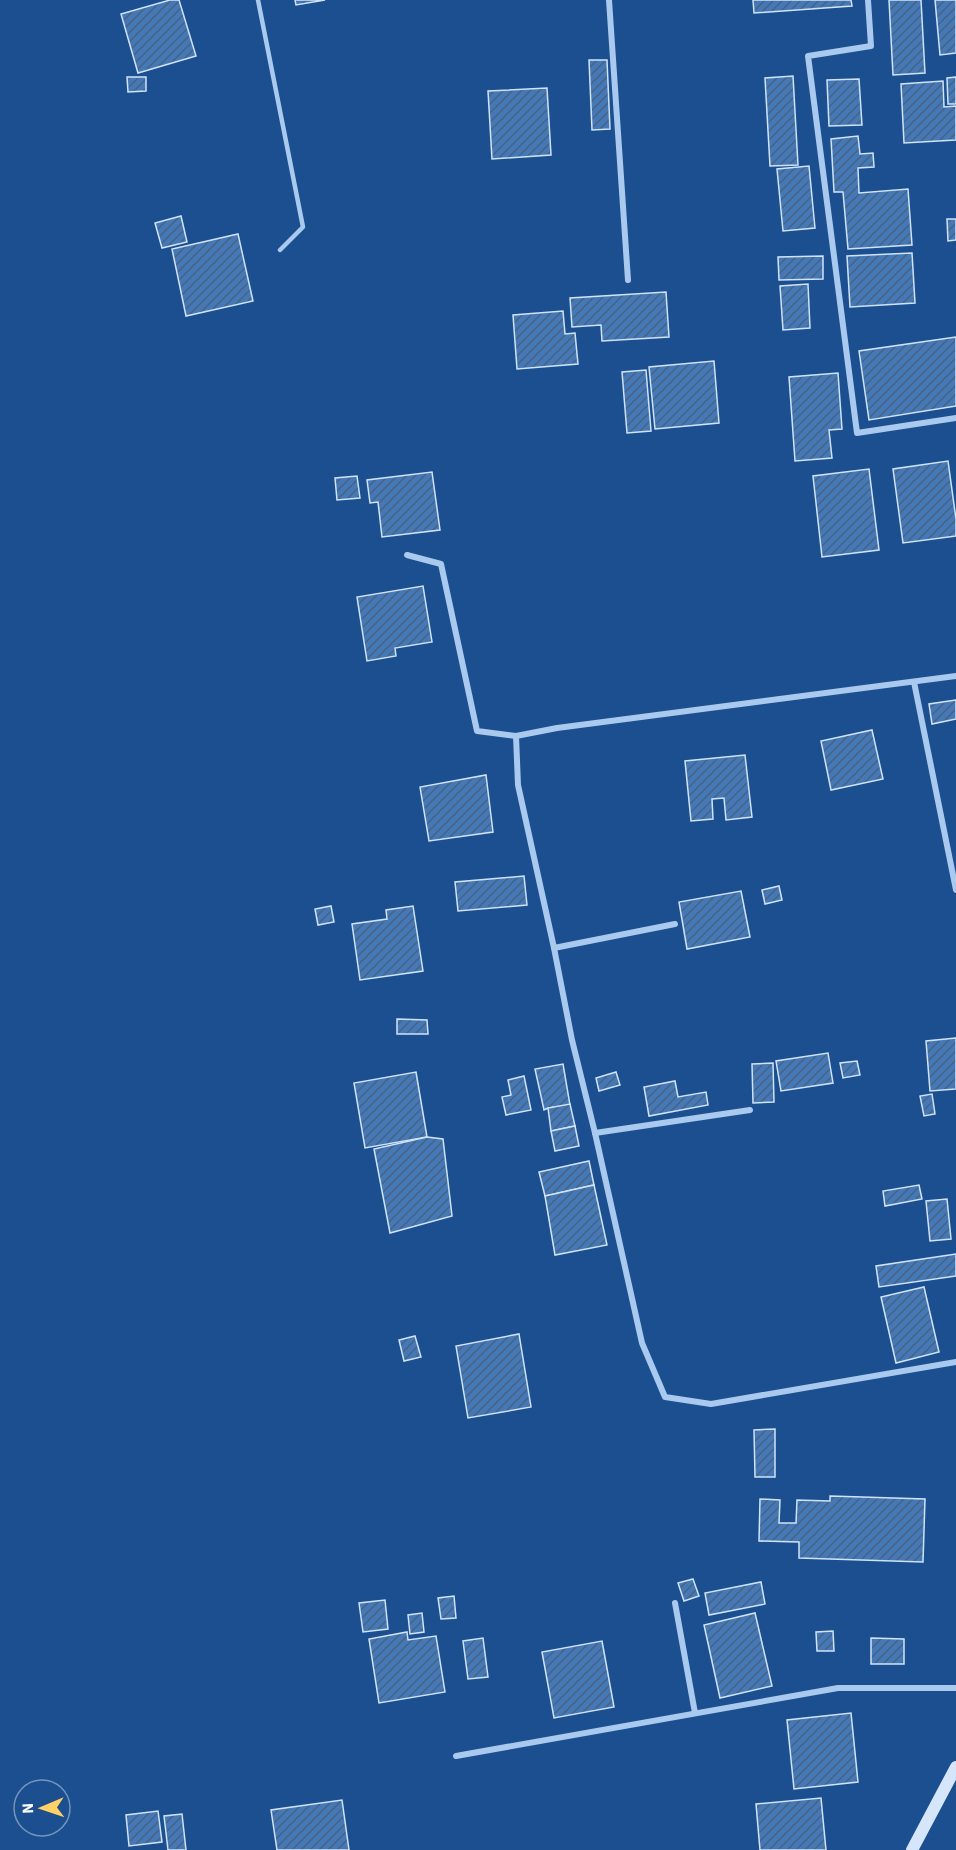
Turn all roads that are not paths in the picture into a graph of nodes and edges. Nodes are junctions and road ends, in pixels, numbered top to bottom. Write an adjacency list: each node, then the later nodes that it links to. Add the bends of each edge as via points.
1 (258, 0): 4 (lane, via 303,227)
2 (609, 0): 5 (street)
3 (868, 0): 6 (street, via 871,46 808,56 857,433)
4 (280, 250)
5 (628, 280)
6 (956, 418)
7 (407, 555): 10 (street, via 441,564 477,731)
8 (956, 676): 9 (street)
9 (914, 682): 10 (street); 11 (street)
10 (516, 736): 13 (street, via 518,785)
11 (956, 890)
12 (675, 924): 13 (street)
13 (554, 948): 15 (street)
14 (750, 1110): 15 (street)
15 (595, 1133): 16 (street, via 642,1343 664,1397 711,1404)
16 (956, 1362)
17 (675, 1603): 19 (street)
18 (956, 1688): 19 (street, via 838,1688)
19 (695, 1713): 20 (street)
20 (456, 1756)
21 (956, 1767): 22 (main road)
22 (912, 1850)

